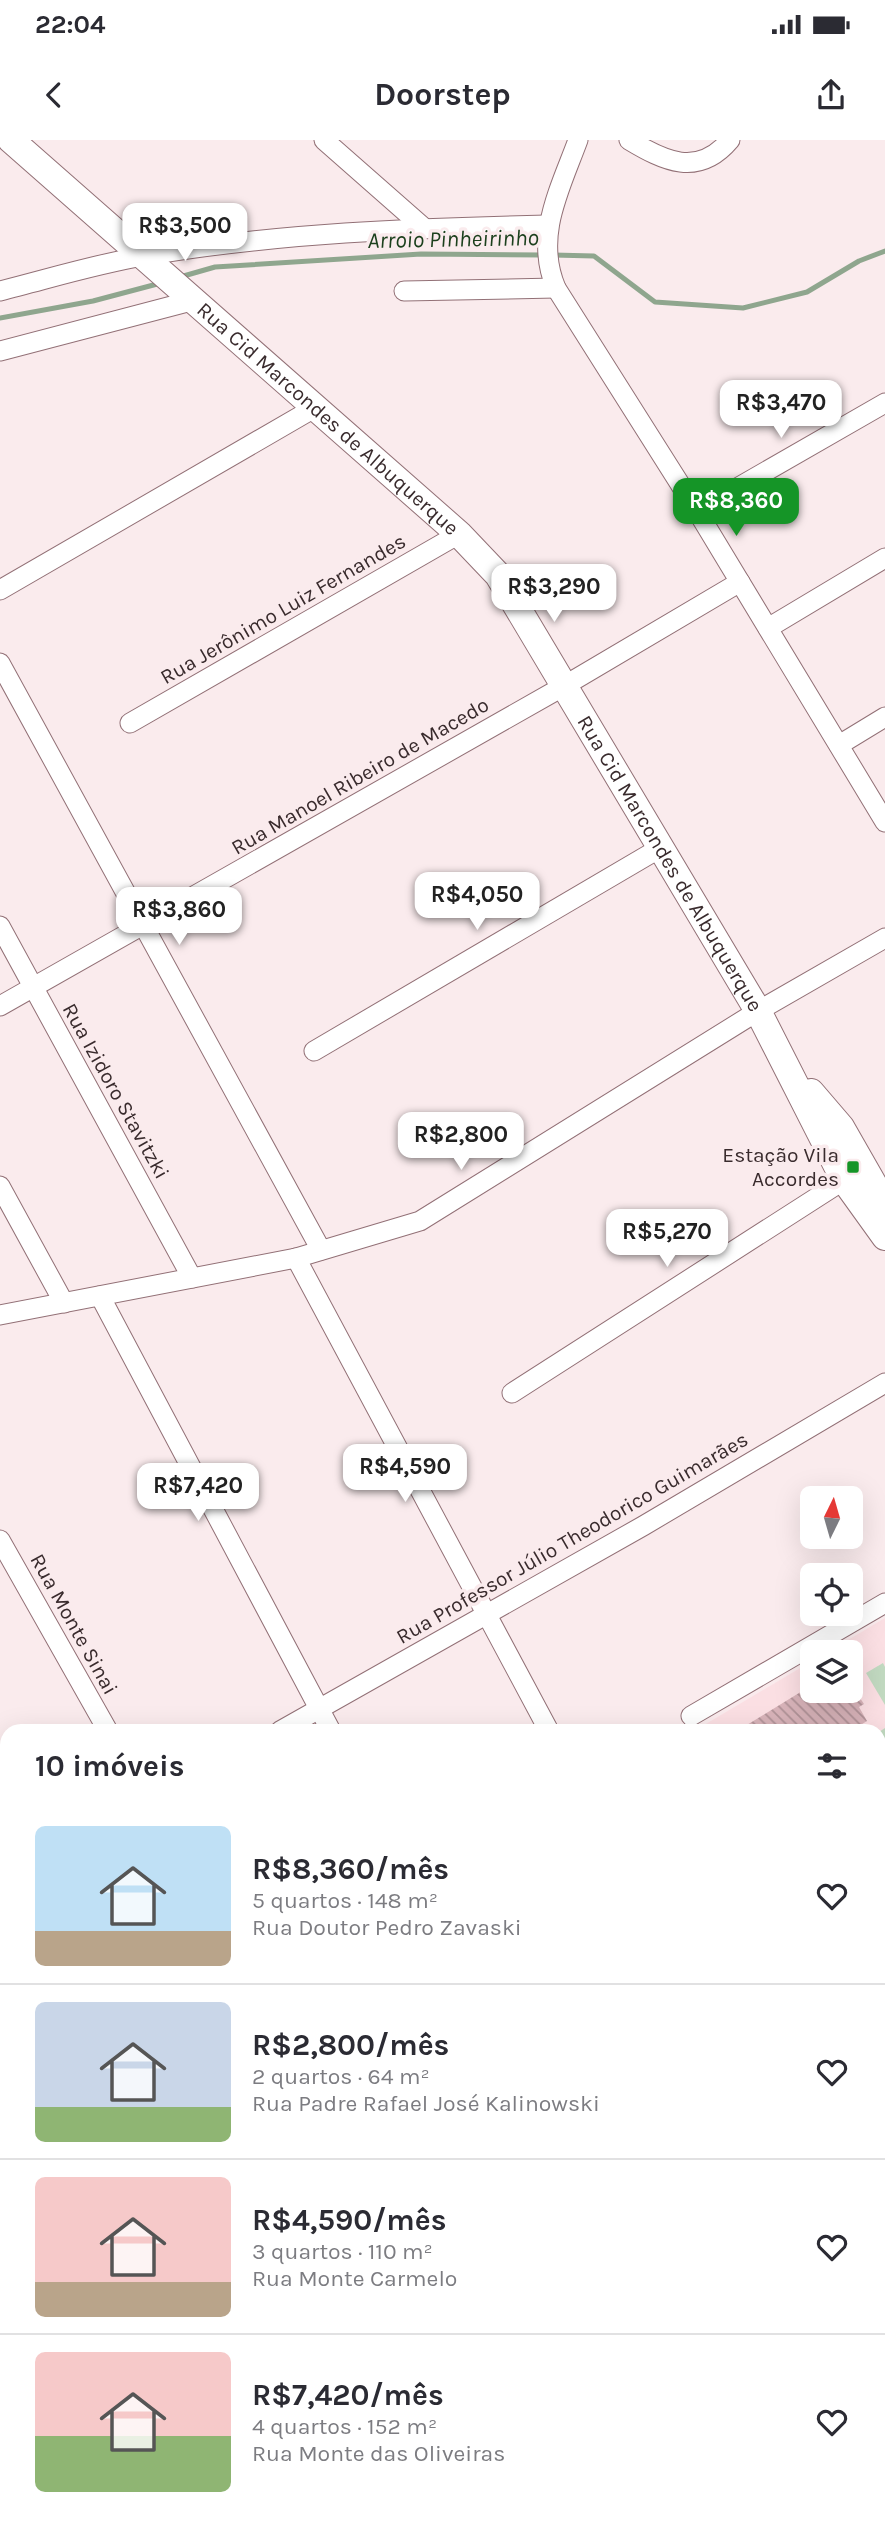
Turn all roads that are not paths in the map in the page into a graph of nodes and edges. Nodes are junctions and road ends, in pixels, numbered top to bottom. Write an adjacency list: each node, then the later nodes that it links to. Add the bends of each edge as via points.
1 (11, 140): 8 (street, Rua Cid Marcondes de Albuquerque)
2 (324, 140): 6 (street)
3 (578, 140): 7 (street)
4 (629, 140): 5 (street, via 667,161 682,163 712,157)
5 (730, 140)
6 (424, 228): 7 (street); 8 (street, via 283,239)
7 (547, 233): 9 (street)
8 (148, 260): 11 (street); 12 (street, Rua Cid Marcondes de Albuquerque)
9 (553, 281): 10 (street); 16 (street)
10 (404, 290)
11 (0, 291)
12 (188, 298): 13 (street); 15 (street, Rua Cid Marcondes de Albuquerque)
13 (0, 351)
14 (885, 402): 16 (street)
15 (316, 407): 17 (street, Rua Cid Marcondes de Albuquerque); 20 (street)
16 (697, 512): 19 (street)
17 (460, 534): 23 (street, Rua Cid Marcondes de Albuquerque, via 498,575); 25 (street, Rua Jerônimo Luiz Fernandes)
18 (885, 558): 21 (street)
19 (740, 582): 21 (street); 23 (street, Rua Manoel Ribeiro de Macedo)
20 (0, 590)
21 (768, 628): 26 (street)
22 (0, 663): 29 (street)
23 (564, 687): 28 (street, Rua Cid Marcondes de Albuquerque); 29 (street, Rua Manoel Ribeiro de Macedo)
24 (885, 717): 26 (street)
25 (130, 723)
26 (839, 745): 27 (street)
27 (885, 822)
28 (660, 848): 34 (street, Rua Cid Marcondes de Albuquerque); 35 (street)
29 (144, 925): 32 (street, Rua Manoel Ribeiro de Macedo); 41 (street)
30 (0, 926): 32 (street, Rua Izidoro Stavitzki)
31 (885, 938): 34 (street)
32 (33, 988): 33 (street, Rua Manoel Ribeiro de Macedo); 43 (street, Rua Izidoro Stavitzki)
33 (0, 1006)
34 (758, 1012): 36 (street, Rua Cid Marcondes de Albuquerque); 41 (street, via 420,1221)
35 (314, 1051)
36 (787, 1064): 37 (street, Rua Cid Marcondes de Albuquerque); 39 (street, Rua Cid Marcondes de Albuquerque, via 841,1127)
37 (844, 1180): 40 (street, Rua Cid Marcondes de Albuquerque); 48 (street)
38 (0, 1186): 45 (street)
39 (885, 1204)
40 (885, 1237)
41 (321, 1250): 42 (street)
42 (296, 1258): 43 (street); 51 (street)
43 (192, 1278): 44 (street)
44 (100, 1296): 45 (street); 52 (street)
45 (64, 1303): 46 (street)
46 (0, 1315)
47 (885, 1383): 51 (street, Rua Professor Júlio Theodorico Guimarães)
48 (512, 1393)
49 (0, 1540): 54 (street, Rua Monte Sinai)
50 (885, 1603): 53 (street)
51 (487, 1614): 52 (street, Rua Professor Júlio Theodorico Guimarães); 57 (street)
52 (319, 1710): 55 (street, Rua Professor Júlio Theodorico Guimarães); 56 (street)
53 (691, 1716)
54 (104, 1724)
55 (293, 1724)
56 (327, 1724)
57 (545, 1724)

